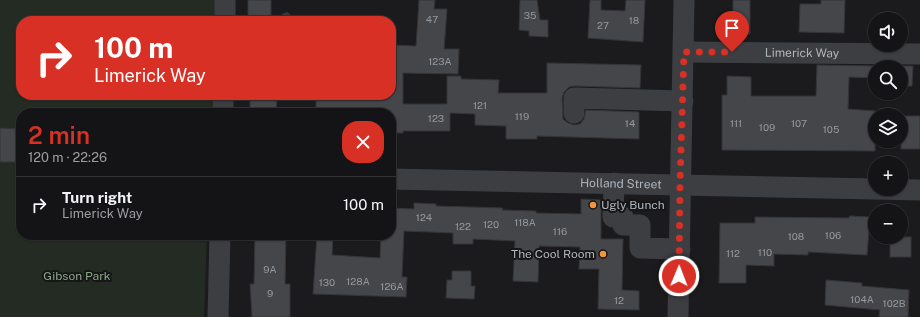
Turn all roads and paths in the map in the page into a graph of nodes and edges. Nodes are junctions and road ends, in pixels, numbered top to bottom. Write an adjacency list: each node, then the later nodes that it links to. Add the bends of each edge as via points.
1 (225, 0): 3 (street)
2 (684, 0): 4 (street)
3 (225, 16)
4 (684, 52): 5 (street, Limerick Way); 7 (street)
5 (920, 54)
6 (575, 97): 7 (street)
7 (683, 101): 10 (street)
8 (396, 179): 9 (street, Holland Street)
9 (614, 183): 10 (street, Holland Street); 15 (street, via 613,217 623,217 623,225 640,225 640,248)
10 (680, 184): 11 (street, Holland Street); 15 (street)
11 (868, 189)
12 (908, 190): 13 (street, Holland Street)
13 (920, 190)
14 (220, 240): 16 (street)
15 (680, 249): 17 (street)
16 (218, 317)
17 (678, 317)

